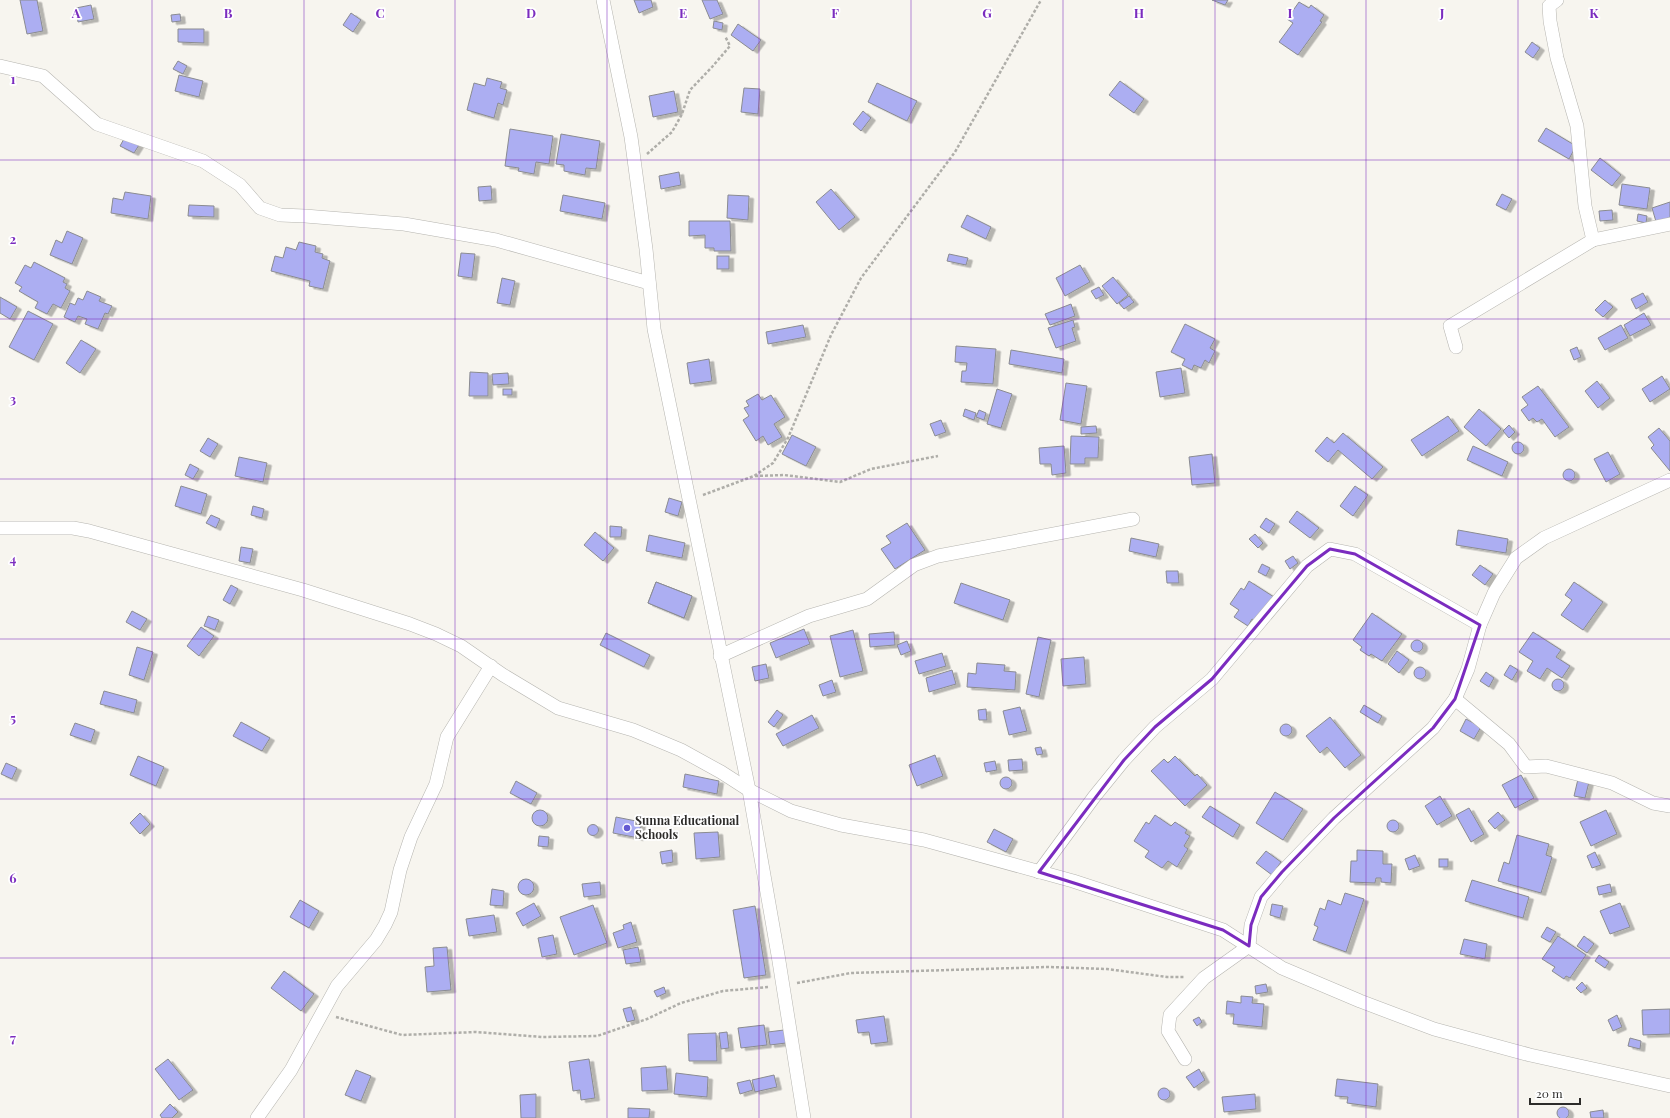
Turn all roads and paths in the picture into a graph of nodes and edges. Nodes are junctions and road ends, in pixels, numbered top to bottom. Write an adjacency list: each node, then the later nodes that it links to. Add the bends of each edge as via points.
1 (603, 0): 6 (street)
2 (1041, 0): 12 (path, via 955,152 861,278 831,335 788,438 773,463)
3 (1557, 0): 8 (street, via 1549,6 1550,22 1557,58 1577,126 1585,206)
4 (725, 36): 6 (path, via 730,46 690,90 682,114 672,132)
5 (0, 66): 9 (street, via 43,76 97,124 203,161 240,185 260,208 280,215 404,224 496,240)
6 (635, 168): 9 (street)
7 (1670, 224): 8 (street)
8 (1593, 240): 10 (street, via 1450,326)
9 (649, 283): 14 (street, via 654,329)
10 (1456, 347)
11 (938, 456): 12 (path, via 871,469 840,482 791,476)
12 (754, 476): 14 (path)
13 (1670, 480): 17 (street, via 1544,538 1516,558 1494,593)
14 (688, 501): 18 (street)
15 (1133, 519): 18 (street, via 938,556 914,565 867,599 809,616)
16 (0, 528): 19 (street, via 73,528 89,531 304,590 436,634 461,646)
17 (1480, 625): 20 (street, via 1468,669); 23 (street, via 1355,554 1330,549 1307,566 1212,679 1155,727 1124,760)
18 (720, 656): 21 (street)
19 (491, 666): 21 (street, via 558,708 633,730 681,750); 27 (street, via 447,737 436,784 410,837 391,912 385,925 376,940 337,986)
20 (1455, 699): 22 (street, via 1509,744 1526,767 1546,766 1612,783 1653,803); 24 (street, via 1433,728 1334,818 1261,897 1251,925)
21 (749, 790): 23 (street, via 791,811 841,825 924,840); 26 (street)
22 (1670, 806)
23 (1039, 872): 24 (street, via 1223,930)
24 (1249, 946): 25 (street); 29 (street, via 1282,968 1434,1029 1530,1055)
25 (1204, 978): 26 (path, via 1167,977 1107,969 1048,967 851,973); 28 (street, via 1170,1015 1168,1031)
26 (783, 986): 27 (path, via 724,991 681,1004 646,1020 597,1036 542,1037 476,1032 402,1036); 31 (street)
27 (322, 1013): 30 (street, via 291,1070)
28 (1184, 1059)
29 (1670, 1086)
30 (257, 1118)
31 (804, 1118)

